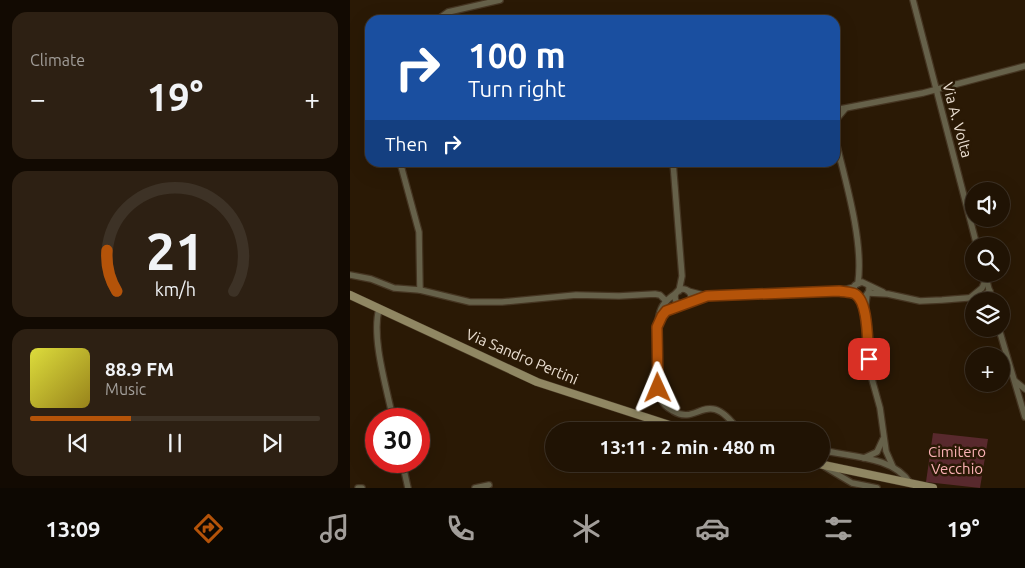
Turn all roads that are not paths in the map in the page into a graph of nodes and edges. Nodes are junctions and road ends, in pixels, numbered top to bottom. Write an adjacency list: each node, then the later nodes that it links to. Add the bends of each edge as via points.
1 (500, 0): 3 (street)
2 (913, 0): 5 (street, Via A. Volta)
3 (444, 15)
4 (1025, 66): 5 (street)
5 (936, 90): 6 (street); 12 (street, Via A. Volta)
6 (851, 107): 7 (street); 8 (street)
7 (840, 109)
8 (840, 114)
9 (840, 160): 13 (street, via 855,227)
10 (401, 167): 19 (street, via 419,232)
11 (674, 167): 15 (street)
12 (976, 237)
13 (859, 267): 17 (street); 18 (street)
14 (350, 275): 19 (street, via 394,288)
15 (682, 276): 20 (street); 23 (street)
16 (987, 282): 22 (street)
17 (856, 285): 18 (street); 21 (street); 28 (street)
18 (868, 285): 24 (street); 25 (street)
19 (420, 290): 30 (street, via 474,302 654,294)
20 (688, 291): 23 (street); 27 (street); 31 (street)
21 (839, 291): 27 (street); 28 (street)
22 (990, 291)
23 (678, 292): 30 (street); 32 (street, via 676,300)
24 (868, 294): 25 (street); 28 (street, via 863,298); 34 (street)
25 (888, 294): 29 (street, via 920,301)
26 (350, 295): 33 (main road, Via Sandro Pertini)
27 (707, 296): 31 (street)
28 (857, 296): 34 (street)
29 (965, 298)
30 (666, 301): 35 (street)
31 (690, 301): 32 (street)
32 (683, 305): 35 (street, via 666,311)
33 (379, 309): 39 (street, via 378,342); 42 (main road, Via Sandro Pertini, via 544,384)
34 (864, 310): 45 (street, via 870,372 880,404)
35 (657, 327): 41 (street, via 658,388 664,404 679,414 711,408)
36 (1001, 337): 37 (street)
37 (1014, 380): 38 (street); 40 (street)
38 (1025, 389)
39 (391, 408)
40 (1025, 414)
41 (727, 416): 43 (street); 44 (street)
42 (660, 422)
43 (729, 422)
44 (732, 422)
45 (883, 432): 47 (street, via 878,450); 49 (street, via 886,454)
46 (830, 452): 47 (street)
47 (862, 458): 49 (street)
48 (830, 466): 52 (main road)
49 (893, 467): 52 (street)
50 (830, 471): 54 (street)
51 (405, 473): 57 (street)
52 (910, 484): 60 (main road)
53 (489, 485): 58 (street)
54 (854, 486): 59 (street)
55 (358, 488): 56 (street)
56 (362, 488)
57 (408, 488)
58 (475, 488)
59 (877, 488)
60 (933, 488)

